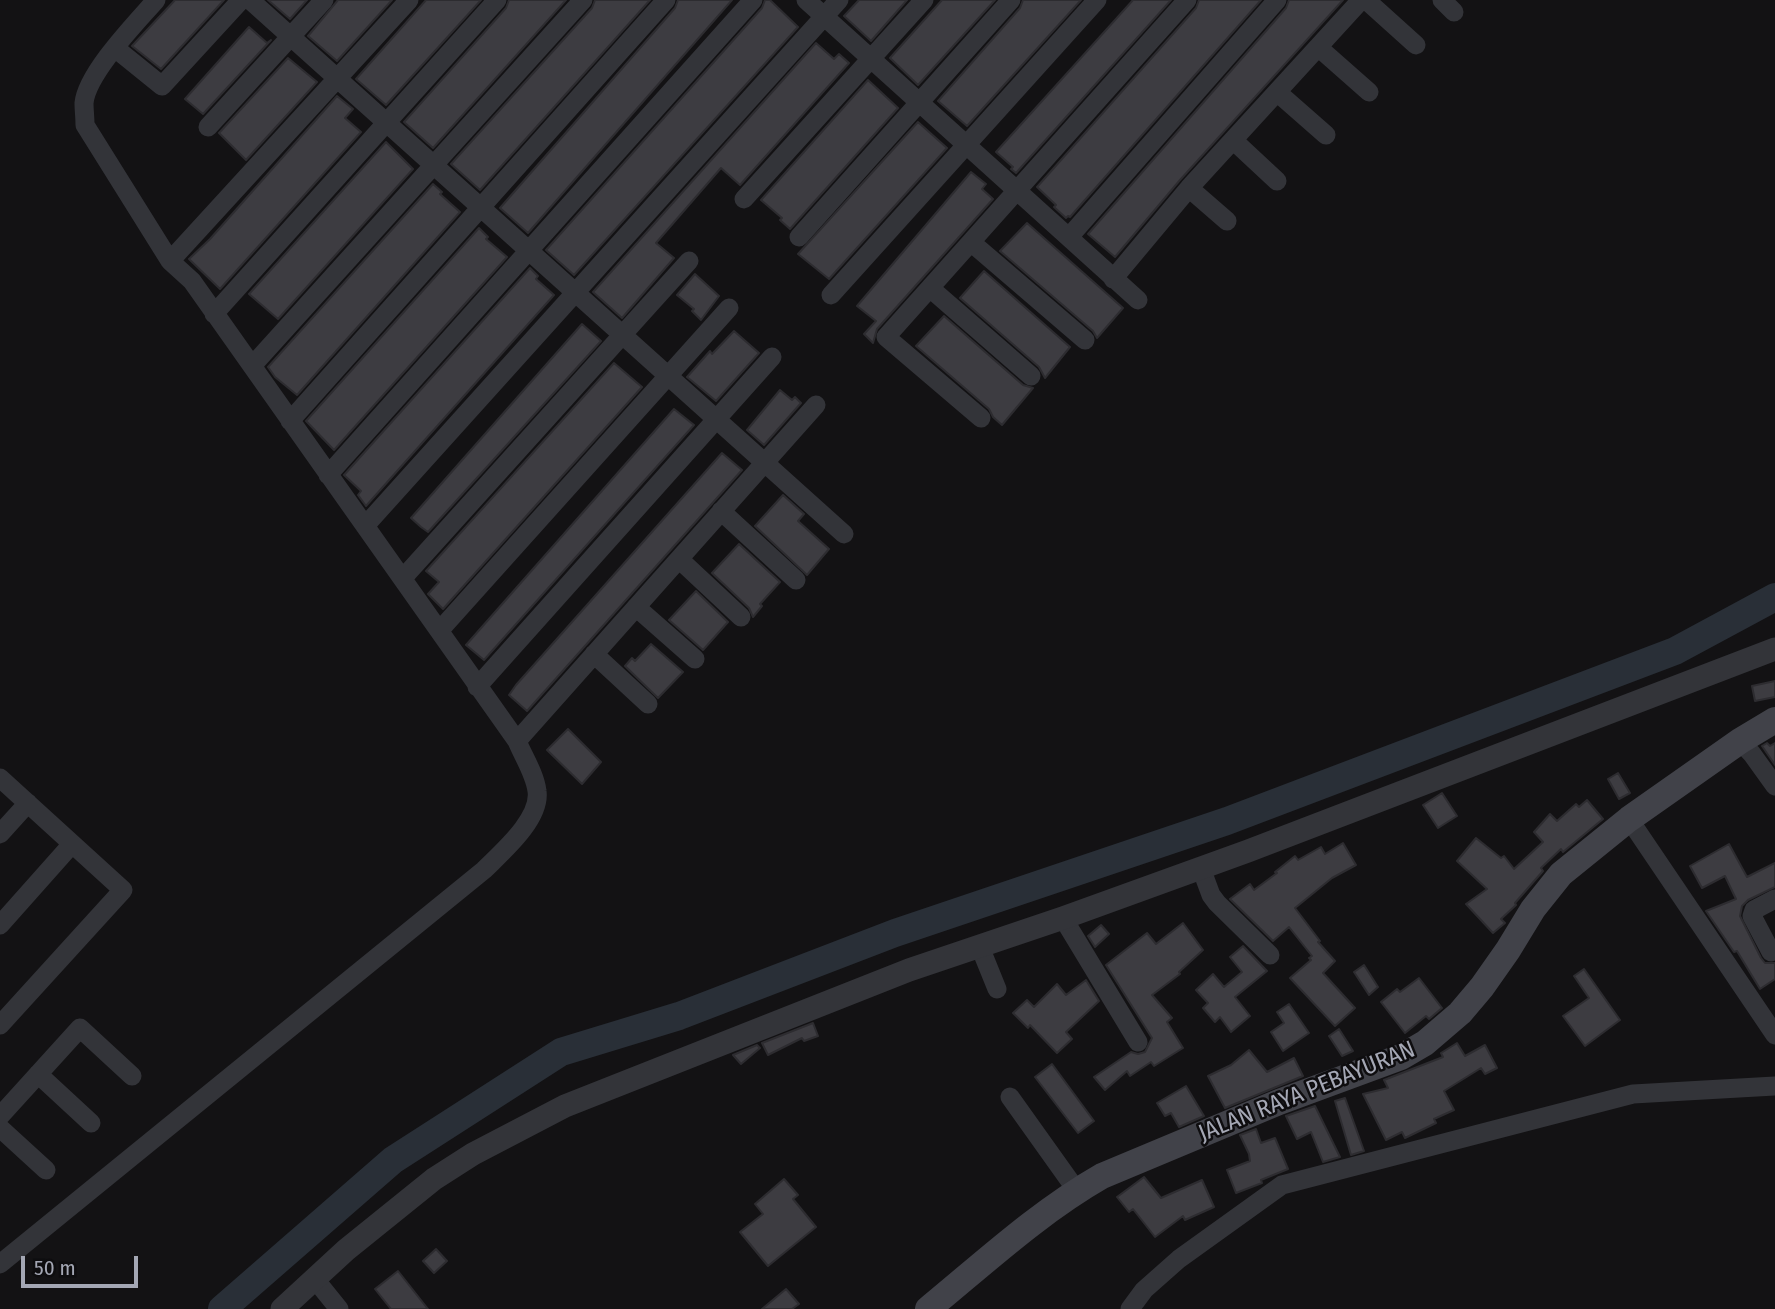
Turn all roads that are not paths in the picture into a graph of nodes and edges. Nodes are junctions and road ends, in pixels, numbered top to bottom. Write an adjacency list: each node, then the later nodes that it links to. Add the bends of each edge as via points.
1 (156, 0): 22 (street)
2 (241, 0): 22 (street, via 162,86)
3 (250, 0): 19 (street)
4 (324, 0): 19 (street)
5 (409, 0): 24 (street)
6 (497, 0): 28 (street)
7 (583, 0): 33 (street)
8 (666, 0): 38 (street)
9 (754, 0): 43 (street)
10 (806, 0): 18 (street)
11 (839, 0): 18 (street)
12 (924, 0): 23 (street)
13 (1011, 0): 27 (street)
14 (1097, 0): 32 (street)
15 (1187, 0): 36 (street)
16 (1277, 0): 41 (street)
17 (1363, 0): 20 (street); 21 (street)
18 (824, 16): 23 (street); 48 (street)
19 (291, 37): 24 (street); 29 (street)
20 (1416, 45)
21 (1318, 47): 25 (street); 26 (street)
22 (115, 48): 44 (street, via 88,89 85,125)
23 (871, 59): 27 (street); 37 (street)
24 (337, 78): 28 (street); 44 (street)
25 (1277, 92): 30 (street); 31 (street)
26 (1369, 92)
27 (919, 102): 32 (street); 40 (street)
28 (387, 123): 33 (street); 52 (street)
29 (208, 127)
30 (1326, 135)
31 (1233, 140): 34 (street); 35 (street)
32 (966, 145): 36 (street); 49 (street)
33 (434, 165): 38 (street); 56 (street)
34 (1277, 181)
35 (1189, 188): 39 (street); 46 (street)
36 (1017, 192): 41 (street); 42 (street)
37 (744, 199)
38 (481, 207): 43 (street); 62 (street)
39 (1227, 221)
40 (799, 237)
41 (1069, 237): 46 (street)
42 (972, 243): 47 (street); 54 (street)
43 (529, 251): 48 (street); 64 (street)
44 (170, 261): 52 (street, via 192,281)
45 (689, 261): 53 (street)
46 (1113, 279): 50 (street)
47 (930, 288): 58 (street); 60 (street, via 887,337)
48 (576, 292): 53 (street); 66 (street)
49 (831, 295)
50 (1138, 300)
51 (729, 308): 57 (street)
52 (214, 314): 56 (street)
53 (622, 335): 57 (street); 69 (street)
54 (1085, 340)
55 (772, 358): 61 (street)
56 (252, 366): 62 (street)
57 (669, 376): 61 (street); 73 (street)
58 (1031, 376)
59 (816, 405): 63 (street)
60 (981, 418)
61 (716, 419): 63 (street); 77 (street)
62 (290, 421): 64 (street)
63 (765, 463): 65 (street); 67 (street)
64 (328, 475): 66 (street)
65 (721, 511): 68 (street); 70 (street)
66 (365, 526): 69 (street)
67 (844, 534)
68 (679, 559): 71 (street); 72 (street)
69 (403, 578): 73 (street)
70 (796, 580)
71 (636, 607): 75 (street); 76 (street)
72 (741, 617)
73 (440, 630): 77 (street)
74 (1775, 649): 88 (street)
75 (594, 654): 78 (street); 80 (street)
76 (695, 660)
77 (477, 687): 80 (street)
78 (648, 704)
79 (1775, 720): 81 (main road, JALAN RAYA PEBAYURAN)
80 (517, 741): 108 (street, via 538,794 529,819 504,850)
81 (1740, 741): 83 (street); 85 (main road, JALAN RAYA PEBAYURAN)
82 (0, 778): 84 (street)
83 (1775, 786)
84 (28, 803): 86 (street); 87 (street)
85 (1629, 819): 97 (street); 107 (main road, JALAN RAYA PEBAYURAN, via 1561,874 1482,987 1426,1043 1102,1176)
86 (0, 834)
87 (72, 844): 91 (street); 96 (street, via 123,890)
88 (1201, 868): 90 (street); 94 (street, via 1217,903)
89 (1775, 899): 93 (street, via 1754,910 1752,916)
90 (1063, 918): 92 (street); 98 (street)
91 (0, 925)
92 (980, 947): 95 (street); 109 (street, via 755,1029 565,1106 433,1179)
93 (1772, 951)
94 (1270, 955)
95 (997, 989)
96 (0, 1025)
97 (1775, 1035)
98 (1138, 1042)
99 (38, 1074): 100 (street, via 80,1028); 103 (street); 104 (street)
100 (132, 1076)
101 (1775, 1086): 113 (street, via 1633,1094 1282,1185 1179,1259)
102 (1010, 1097): 107 (street)
103 (0, 1116)
104 (91, 1123)
105 (0, 1128): 106 (street)
106 (46, 1170)
107 (1077, 1191): 112 (main road, JALAN RAYA PEBAYURAN)
108 (0, 1264)
109 (314, 1278): 110 (street); 111 (street)
110 (282, 1309)
111 (339, 1309)
112 (928, 1309)
113 (1130, 1309)

